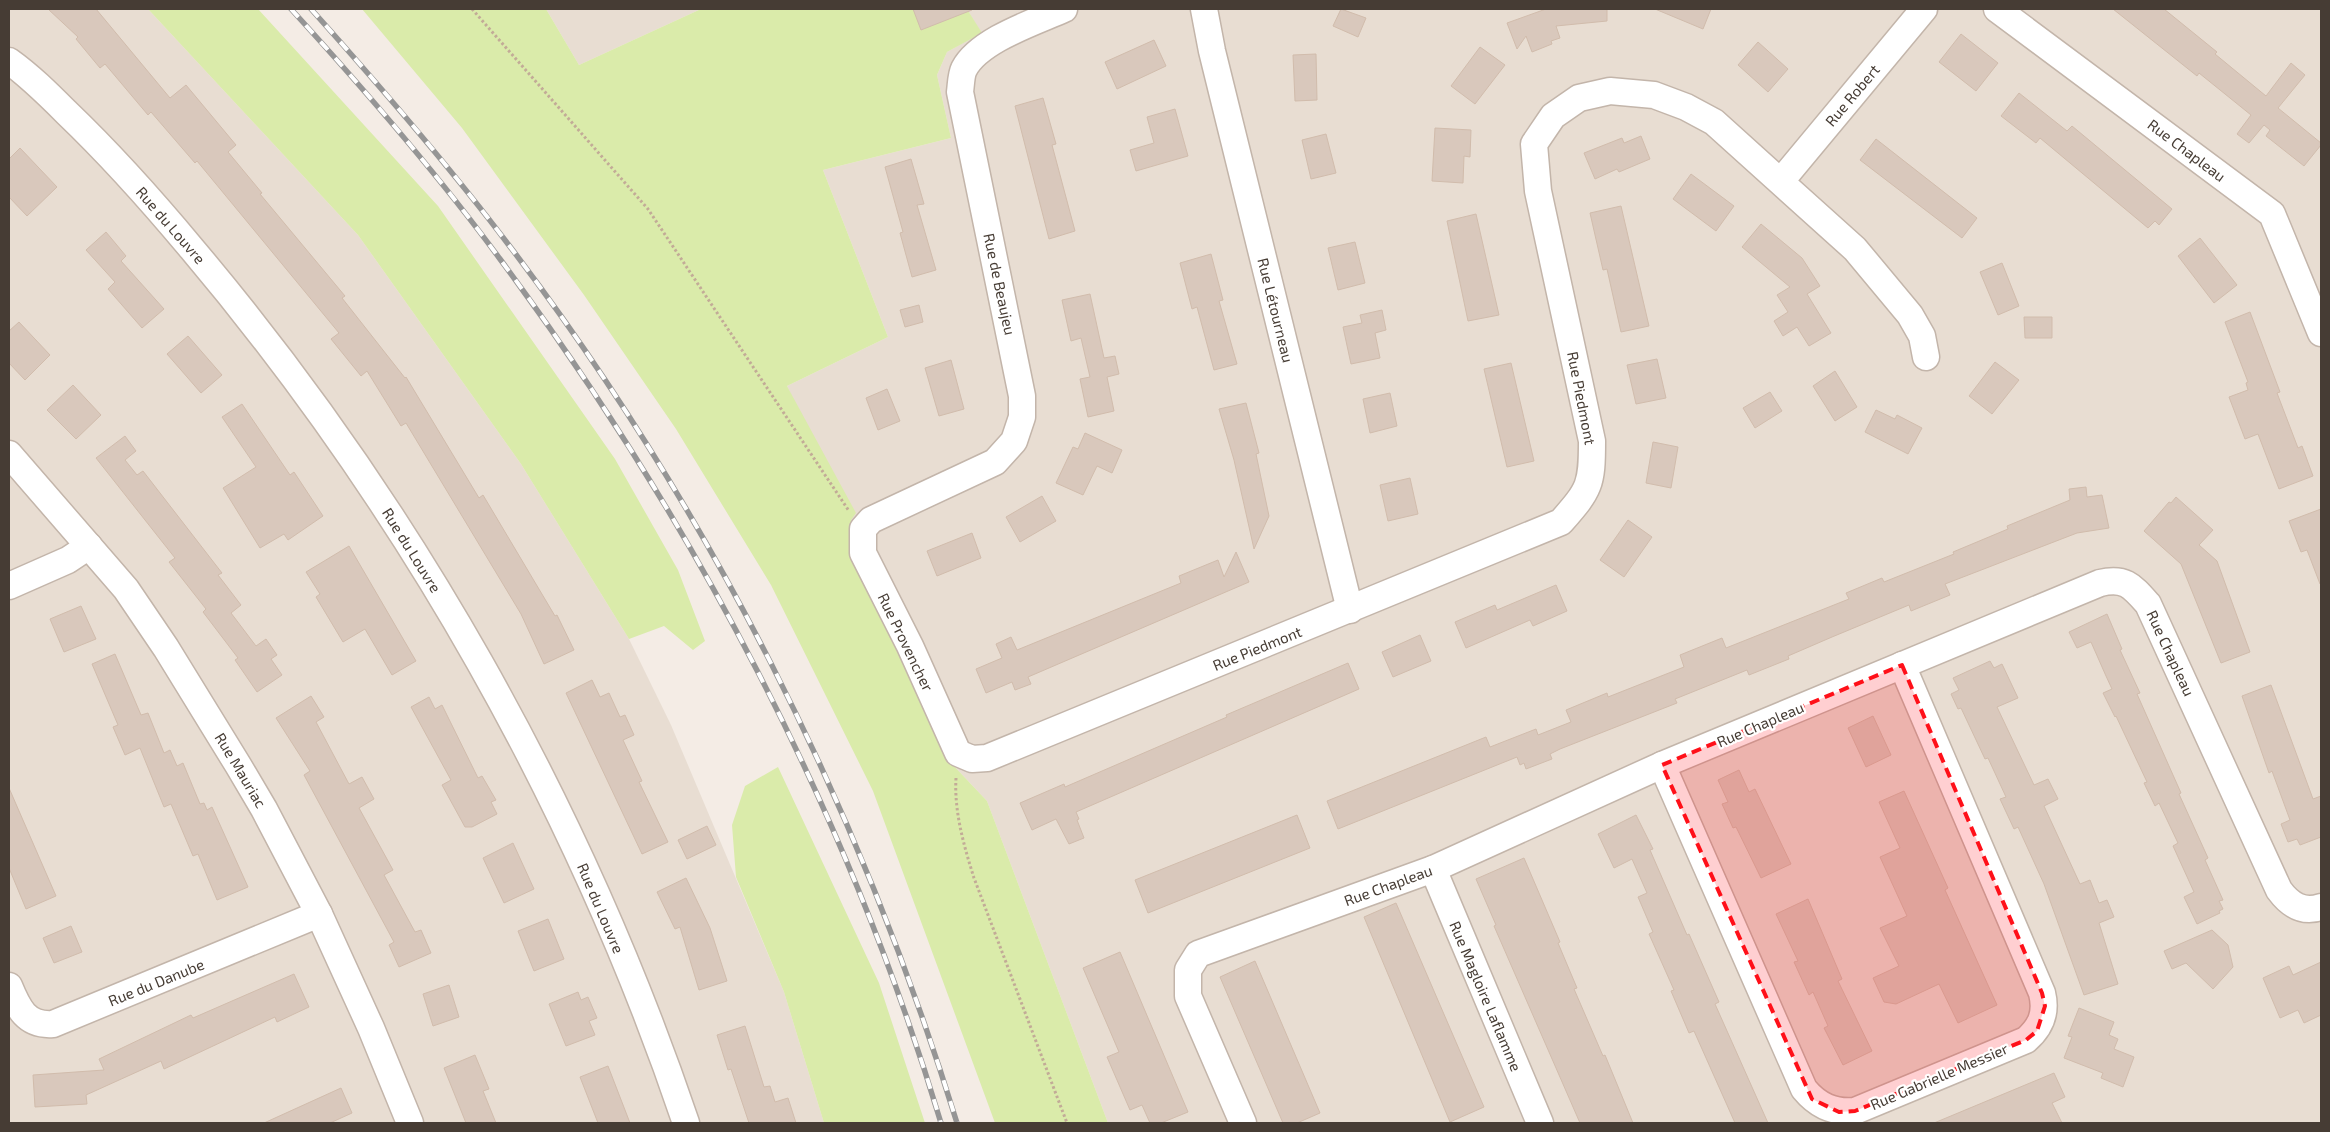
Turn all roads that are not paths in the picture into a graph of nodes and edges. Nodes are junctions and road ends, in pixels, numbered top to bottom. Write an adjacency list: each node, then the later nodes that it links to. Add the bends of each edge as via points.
1 (1064, 9): 10 (street, Rue de Beaujeu, via 974,54 963,70 960,92 1022,396 1022,416 1014,441 995,462 871,520)
2 (1204, 9): 13 (street, Rue Létourneau)
3 (1924, 9): 6 (street, Rue Robert)
4 (1998, 9): 7 (street, Rue Chapleau, via 2272,214)
5 (9, 61): 22 (street, Rue du Louvre, via 82,127 193,250 269,343 386,509 459,627 544,782 609,925)
6 (1781, 181): 8 (street, Rue Piedmont, via 1855,249 1886,285 1922,336); 13 (street, Rue Piedmont, via 1714,122 1654,95 1610,91 1579,98 1553,116 1534,144 1538,191 1592,441 1592,474 1584,496 1561,522)
7 (2321, 334)
8 (1926, 357)
9 (9, 454): 11 (street, Rue Mauriac)
10 (862, 529): 15 (street, Rue Provencher, via 863,553 910,646)
11 (89, 546): 12 (street, via 68,560); 19 (street, Rue Mauriac, via 126,589 189,685 264,809)
12 (9, 586)
13 (1350, 610): 15 (street, Rue Piedmont, via 987,758 972,759)
14 (1902, 665): 16 (street, Rue Chapleau); 16 (street, Rue Gabrielle Messier, via 2042,993 2045,1006 2037,1031 2026,1040 1855,1111 1839,1112 1812,1099 1804,1089); 18 (street, Rue Chapleau, via 2100,583 2115,580 2132,586 2148,604 2279,890 2296,907)
15 (958, 753)
16 (1662, 765): 17 (street, Rue Chapleau)
17 (1433, 869): 23 (street, Rue Chapleau, via 1198,954 1188,970 1188,996); 24 (street, Rue Magloire Laflamme)
18 (2321, 907)
19 (319, 914): 20 (street, Rue du Danube, via 53,1024 40,1024 29,1019 20,1010); 21 (street, Rue Mauriac)
20 (9, 986)
21 (410, 1123)
22 (686, 1123)
23 (1243, 1123)
24 (1540, 1123)

